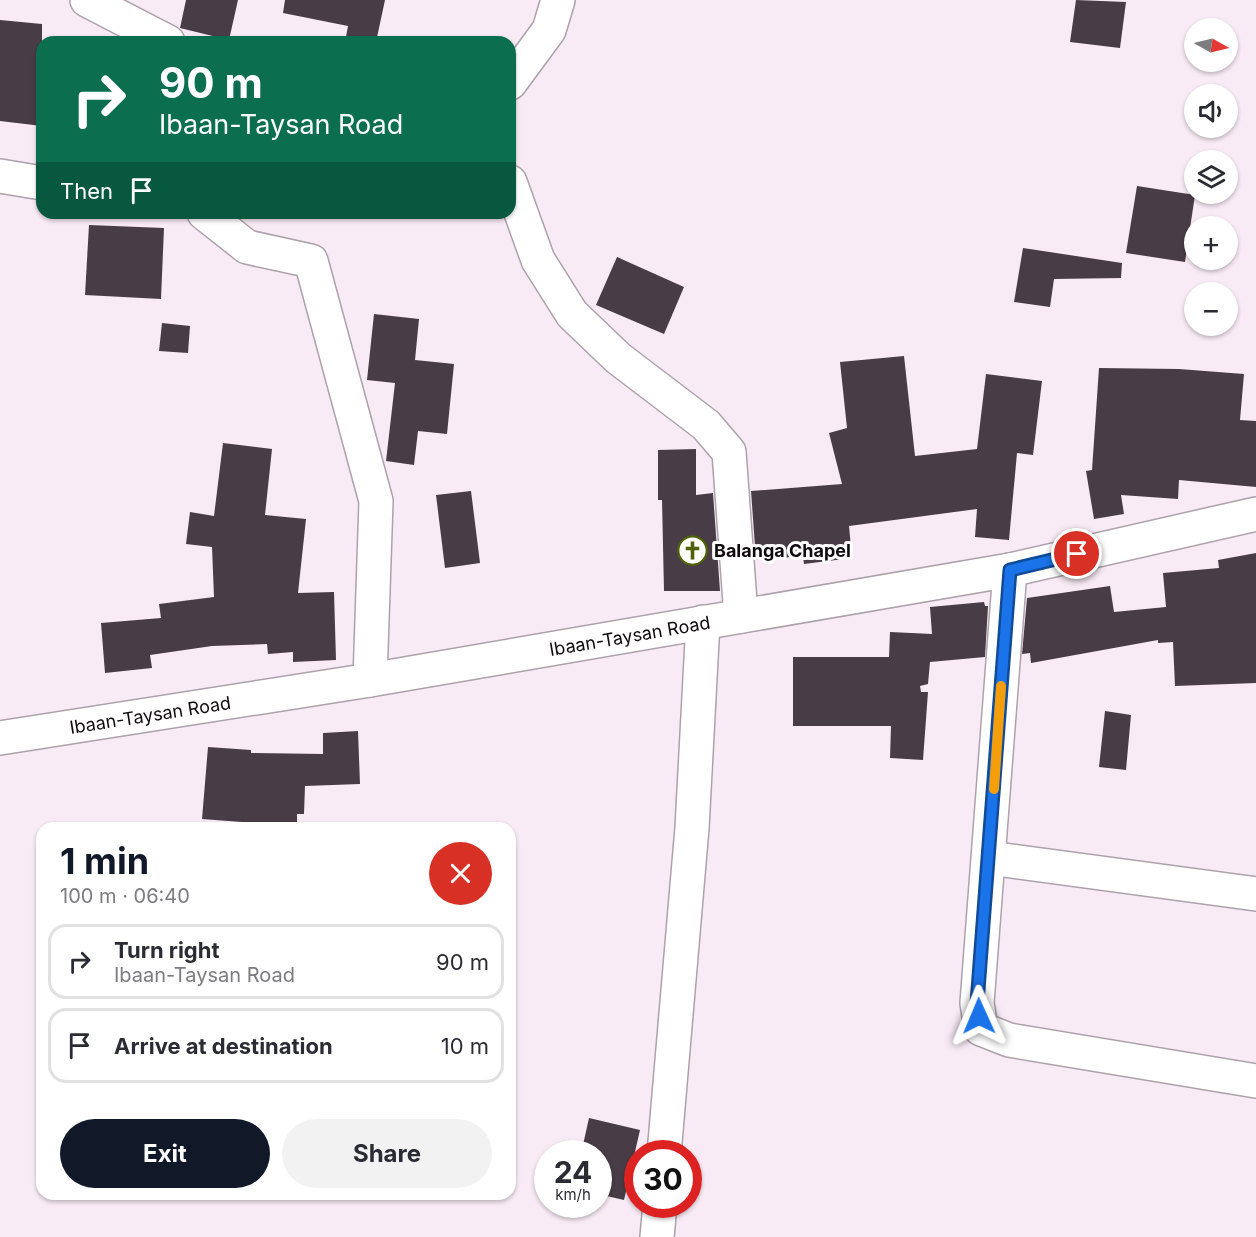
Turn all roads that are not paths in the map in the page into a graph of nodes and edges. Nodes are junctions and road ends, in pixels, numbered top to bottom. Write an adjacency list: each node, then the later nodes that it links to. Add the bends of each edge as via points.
1 (87, 0): 3 (street)
2 (558, 0): 4 (street, via 549,30)
3 (156, 36)
4 (516, 74)
5 (0, 176): 6 (street)
6 (36, 182)
7 (516, 199): 11 (street, via 538,260 572,314 618,358 706,425 729,452)
8 (212, 219): 13 (street, via 247,247 311,261 376,501)
9 (1256, 514): 10 (street, Ibaan-Taysan Road)
10 (1010, 570): 11 (street, Ibaan-Taysan Road); 15 (street)
11 (741, 616): 12 (street, Ibaan-Taysan Road)
12 (703, 622): 13 (street, Ibaan-Taysan Road); 18 (street, via 692,828)
13 (370, 680): 14 (street, Ibaan-Taysan Road)
14 (0, 738)
15 (989, 858): 16 (street); 17 (street, via 977,1003 981,1029 1009,1040)
16 (1256, 894)
17 (1256, 1081)
18 (665, 1140)
19 (659, 1218): 20 (street)
20 (657, 1237)

